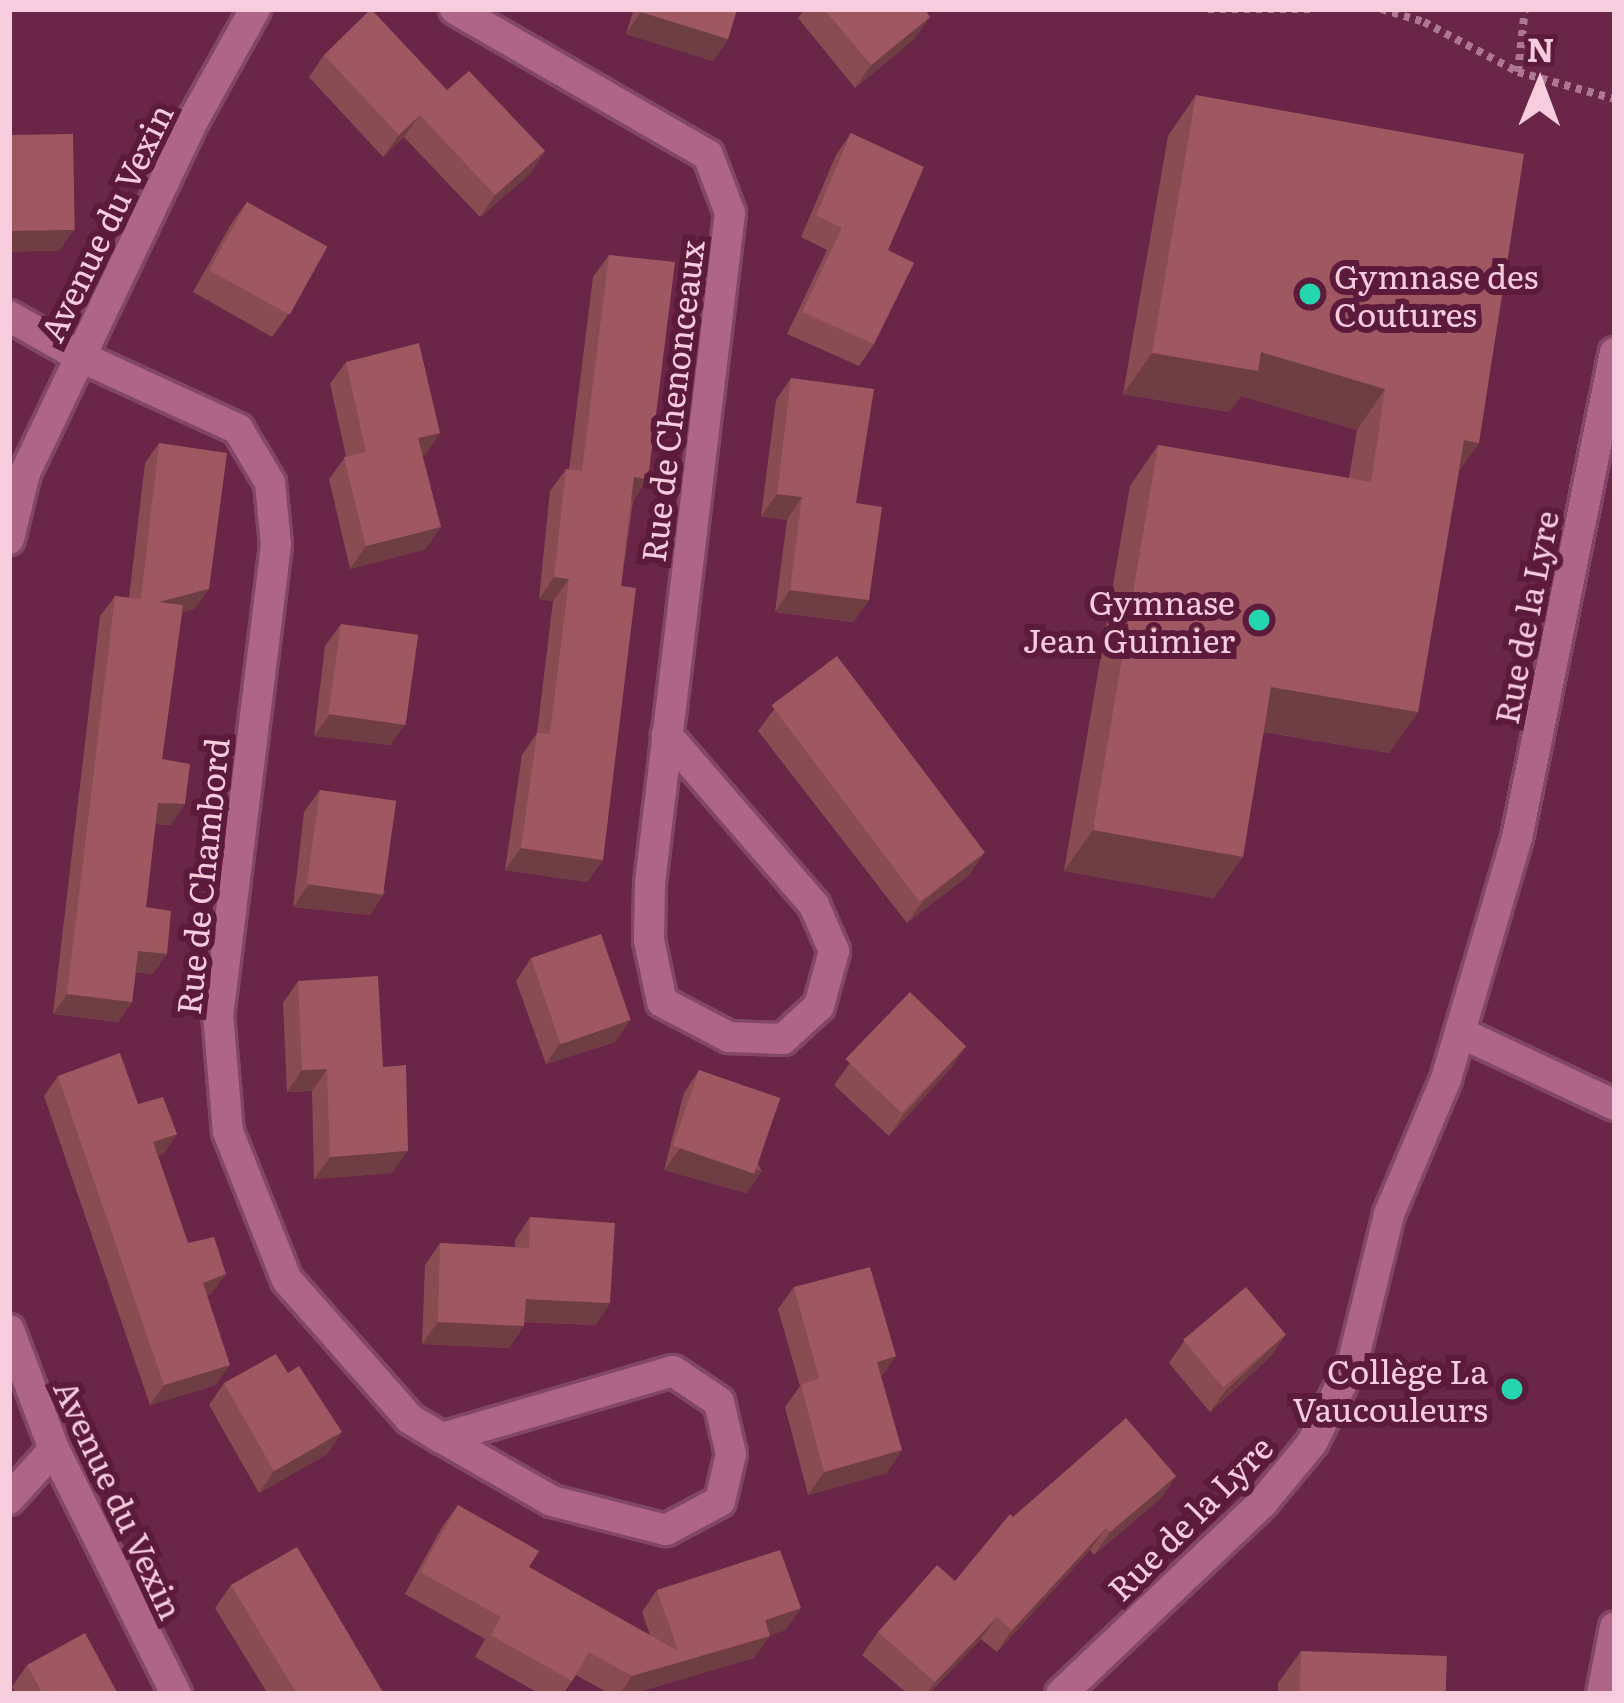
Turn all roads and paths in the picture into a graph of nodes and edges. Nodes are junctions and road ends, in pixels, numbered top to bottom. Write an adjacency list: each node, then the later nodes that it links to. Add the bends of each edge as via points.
1 (255, 9): 11 (street, Avenue du Vexin)
2 (454, 9): 13 (street, Rue de Chenonceaux, via 708,155 730,213)
3 (1208, 9): 4 (path)
4 (1314, 9)
5 (1381, 9): 7 (path, via 1424,22)
6 (1525, 9): 7 (path)
7 (1518, 72): 8 (path)
8 (1615, 99)
9 (9, 316): 11 (street, Rue de Chambord)
10 (1615, 353): 14 (street, Rue de la Lyre, via 1517,838)
11 (81, 356): 12 (street, Avenue du Vexin, via 26,473); 17 (street, Rue de Chambord, via 238,429 270,483 276,545 218,1014 228,1132 286,1280 410,1419)
12 (9, 539)
13 (668, 735): 13 (street, Rue de Chenonceaux, via 650,883 649,940 662,1002 729,1037 783,1039 819,1006 834,951 814,905)
14 (1461, 1033): 15 (street); 22 (street, Rue de la Lyre, via 1389,1214 1352,1361 1312,1443 1263,1502)
15 (1615, 1105)
16 (9, 1330): 18 (street, Avenue du Vexin)
17 (442, 1438): 17 (street, Rue de Chambord, via 551,1501 666,1530 721,1501 730,1454 719,1402 673,1371)
18 (54, 1449): 19 (street); 21 (street, Avenue du Vexin)
19 (9, 1499)
20 (1615, 1628): 23 (street)
21 (176, 1694)
22 (1060, 1694)
23 (1602, 1694)

